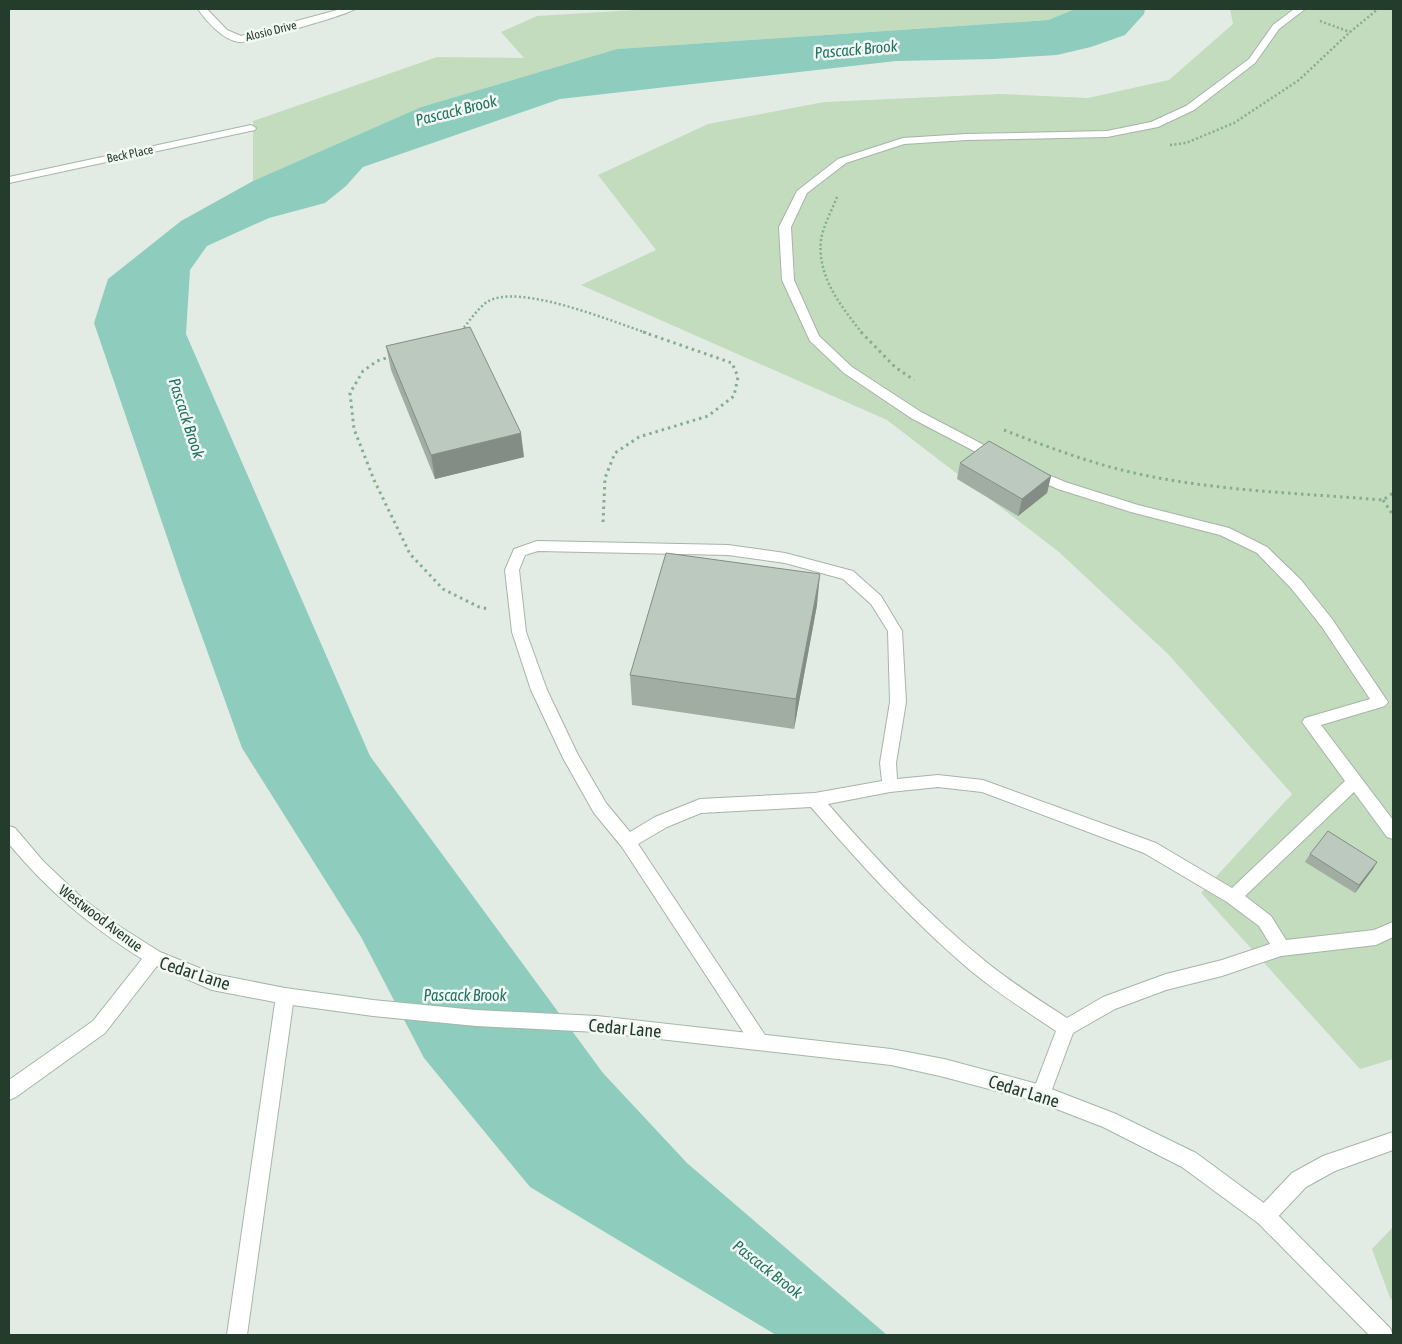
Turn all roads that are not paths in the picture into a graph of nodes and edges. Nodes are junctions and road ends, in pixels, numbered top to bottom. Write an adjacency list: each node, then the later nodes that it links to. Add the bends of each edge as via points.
1 (202, 9): 2 (street, Alosio Drive, via 224,32 240,39)
2 (350, 9)
3 (1297, 10): 6 (street, via 1276,28 1252,61 1190,108 1154,126 1107,134 903,141 842,161 802,191 785,227 788,280 814,338 848,370 916,415)
4 (251, 128): 5 (street, Beck Place)
5 (9, 180)
6 (1007, 462)
7 (1023, 469): 8 (street, via 1063,486 1136,509 1224,531 1262,550 1321,615 1380,702 1310,722)
8 (1354, 782): 11 (street); 14 (street)
9 (890, 786): 10 (street); 13 (street, via 888,763 898,702 895,631 876,600 848,575 785,558 728,550 537,546 519,552 512,570 519,632 539,690 571,758 600,808); 14 (street, via 938,780 983,786 1150,848)
10 (815, 800): 13 (street, via 700,806 661,822); 19 (street, via 854,846 979,967)
11 (1393, 832)
12 (9, 833): 17 (street, Westwood Avenue, via 37,866 76,903)
13 (628, 842): 20 (street)
14 (1233, 897): 16 (street, via 1265,921)
15 (1393, 928): 16 (street, via 1376,937)
16 (1280, 948): 19 (street, via 1222,968 1166,982 1109,1003)
17 (154, 957): 18 (street, Cedar Lane, via 212,982); 21 (street, Cedar Lane, via 99,1027)
18 (285, 996): 20 (street, Cedar Lane, via 476,1018 597,1024); 25 (street)
19 (1066, 1028): 22 (street)
20 (759, 1041): 22 (street, Cedar Lane, via 900,1059)
21 (9, 1091)
22 (1041, 1094): 24 (street, Cedar Lane, via 1109,1120 1189,1160)
23 (1393, 1141): 24 (street, via 1330,1163 1299,1180)
24 (1265, 1216): 26 (street, Cedar Lane)
25 (237, 1335)
26 (1383, 1335)

